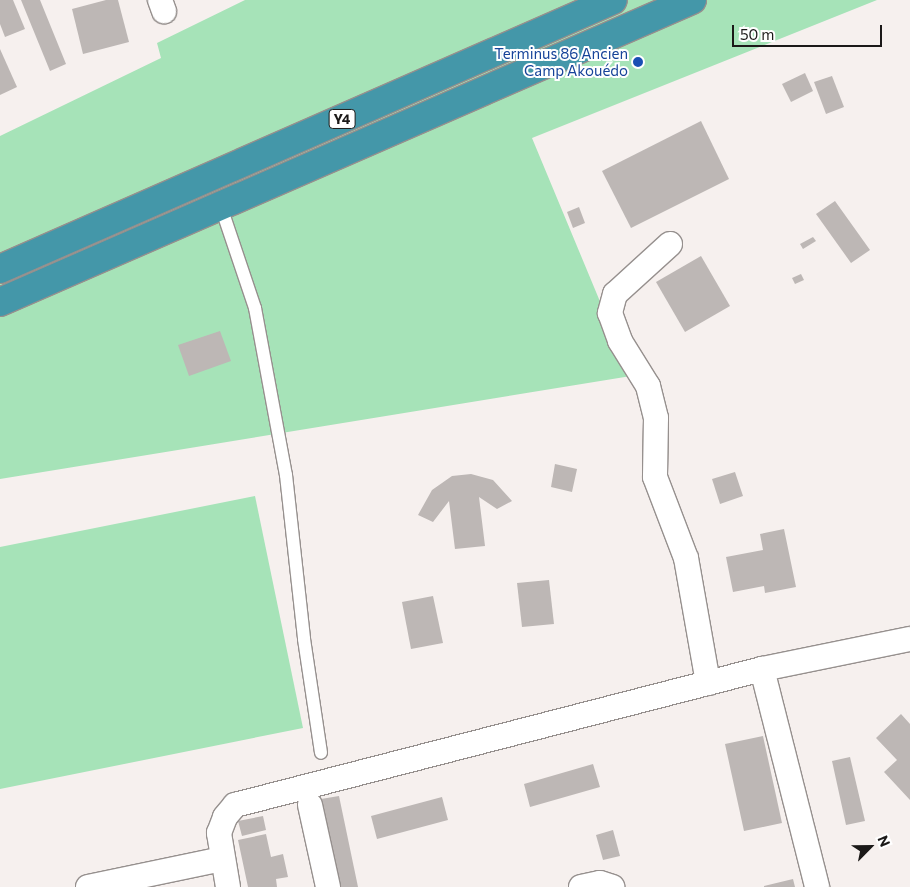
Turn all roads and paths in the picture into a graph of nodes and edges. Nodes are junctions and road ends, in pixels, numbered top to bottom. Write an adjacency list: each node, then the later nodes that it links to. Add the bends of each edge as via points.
1 (613, 0): 5 (highway, Y4)
2 (692, 0): 3 (highway, Y4)
3 (221, 207): 6 (highway, Y4); 10 (lane, via 255,308 286,475 304,639)
4 (670, 244): 9 (street, via 615,294 610,314 620,341 648,386 656,418 655,477 686,558)
5 (0, 269)
6 (0, 302)
7 (910, 639): 8 (street)
8 (762, 669): 9 (street); 18 (street)
9 (708, 683): 12 (street, via 235,805 225,817 220,833)
10 (321, 753)
11 (310, 805): 15 (street)
12 (222, 859): 13 (street); 14 (street)
13 (101, 886)
14 (228, 887)
15 (328, 887)
16 (582, 887): 17 (street, via 600,883)
17 (612, 887)
18 (817, 887)

